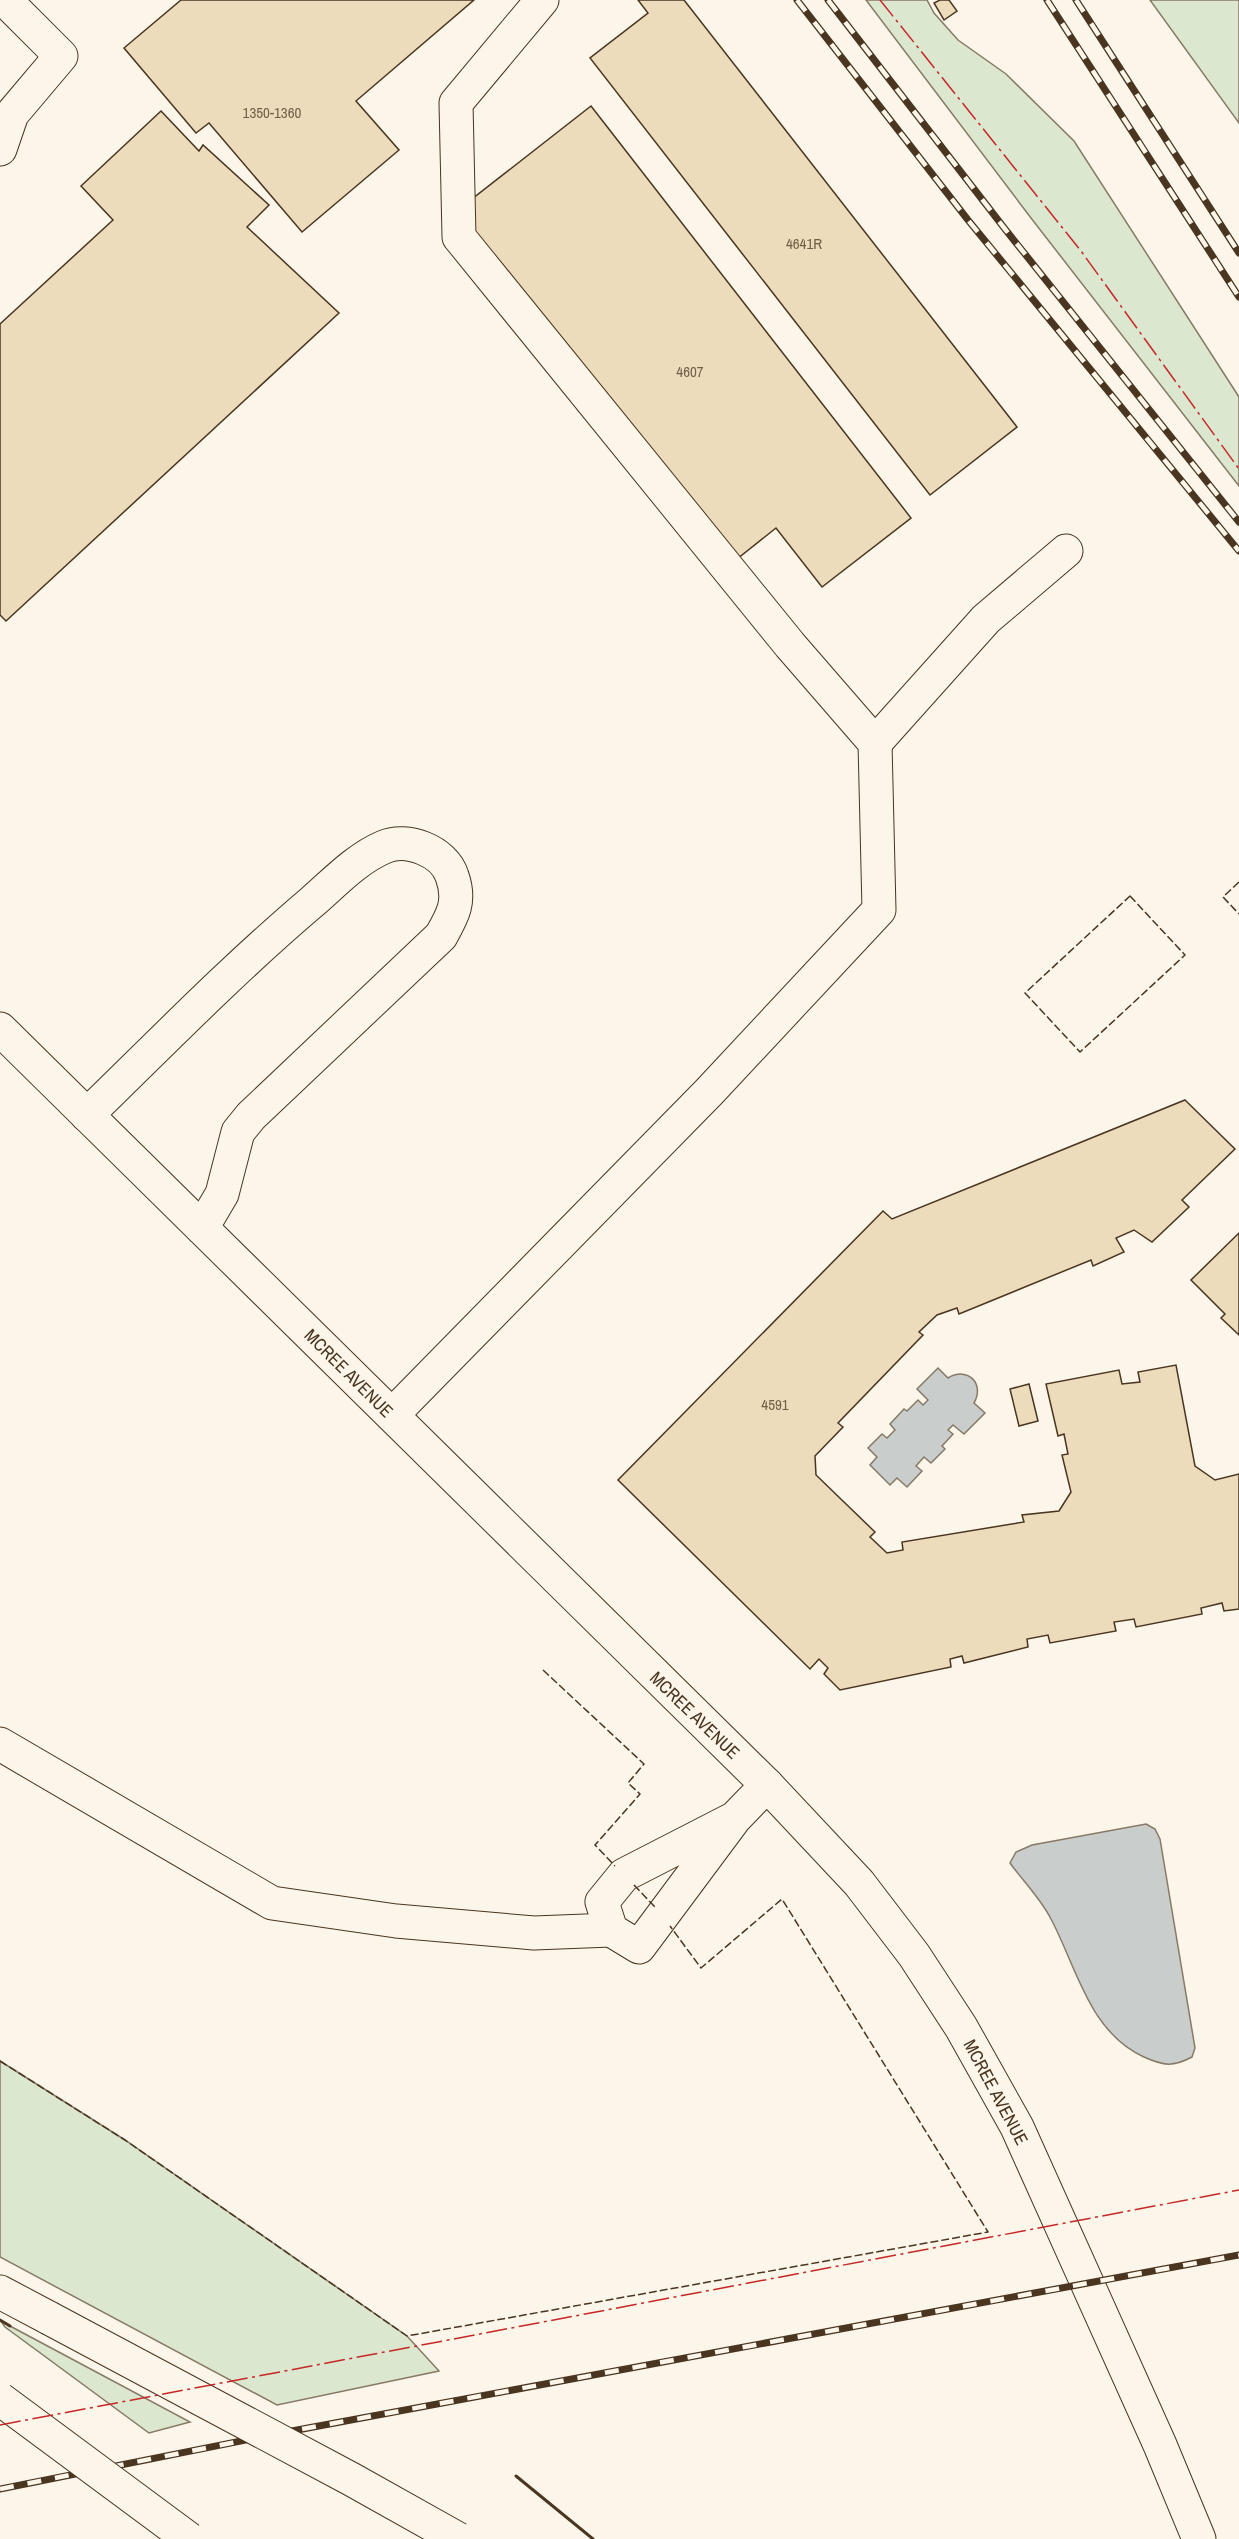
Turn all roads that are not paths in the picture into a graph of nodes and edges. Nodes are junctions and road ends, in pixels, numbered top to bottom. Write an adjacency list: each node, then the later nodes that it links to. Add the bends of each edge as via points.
1 (5, 0): 3 (main road, via 61,56 12,114)
2 (542, 0): 5 (main road, via 456,103 459,237 790,645)
3 (0, 149)
4 (1066, 551): 5 (main road, via 986,619)
5 (875, 743): 9 (main road, via 879,910 709,1092)
6 (0, 1029): 7 (main road, MCREE AVENUE)
7 (87, 1115): 8 (main road, MCREE AVENUE); 8 (main road, via 279,930 364,857 386,846 416,844 440,858 452,874 455,890 455,912 441,936 251,1116 238,1132 222,1194)
8 (202, 1228): 9 (main road, MCREE AVENUE)
9 (392, 1415): 11 (main road, MCREE AVENUE)
10 (0, 1744): 13 (main road, via 272,1903 396,1921 534,1933)
11 (767, 1785): 12 (main road); 18 (main road, MCREE AVENUE, via 859,1883 914,1954 962,2027 1017,2127)
12 (735, 1818): 13 (main road, via 624,1875 602,1902); 13 (main road, via 639,1947)
13 (611, 1930)
14 (0, 2292): 17 (main road, bridge)
15 (0, 2399): 16 (main road, bridge)
16 (189, 2539)
17 (458, 2539)
18 (1199, 2539)

